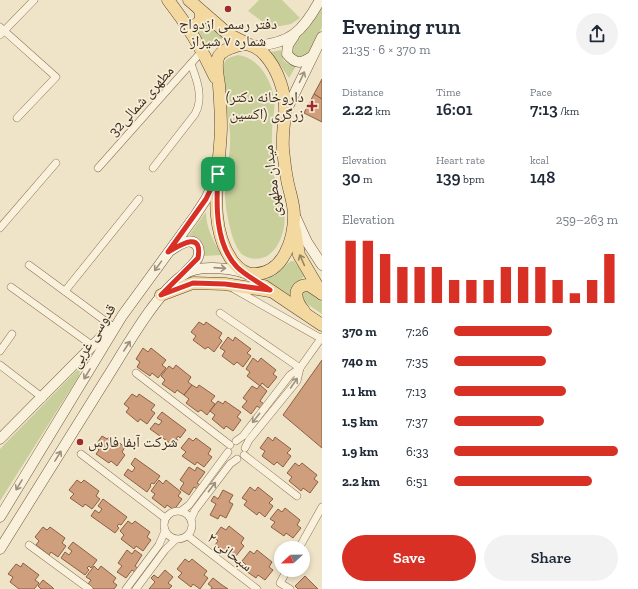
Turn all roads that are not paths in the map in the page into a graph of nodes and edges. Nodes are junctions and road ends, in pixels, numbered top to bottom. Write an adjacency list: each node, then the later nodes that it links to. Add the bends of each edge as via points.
1 (34, 0): 6 (street)
2 (168, 0): 5 (main road)
3 (320, 0): 7 (main road, via 307,22)
4 (195, 3): 5 (main road, via 202,16 200,22); 9 (main road, میدان مطهری, via 228,34)
5 (188, 26): 10 (main road)
6 (1, 31): 15 (street, via 56,77)
7 (295, 34): 9 (main road, via 274,43); 11 (main road, via 288,45 287,54 292,60 302,63)
8 (322, 37): 11 (main road)
9 (251, 45): 13 (main road, via 232,47 218,57); 14 (main road, میدان مطهری, via 269,60 276,72 284,95)
10 (203, 50): 12 (street, 32مطهرى شمالى); 13 (main road)
11 (311, 57): 14 (main road, one-way to 11)
12 (192, 64): 17 (street, 32مطهرى شمالى); 18 (street, via 200,98 197,111)
13 (218, 84): 19 (main road, via 221,129)
14 (285, 112): 21 (main road, میدان مطهری, via 283,146)
15 (16, 118)
16 (56, 164): 22 (street)
17 (98, 168)
18 (153, 168)
19 (218, 174): 23 (main road, قدوسی غربی, via 206,199); 26 (main road, via 216,197 221,232 230,258)
20 (139, 199): 31 (street)
21 (294, 215): 25 (main road); 26 (main road, میدان مطهری, via 288,248 280,262 263,273); 32 (main road, one-way to 21, via 299,255)
22 (0, 228)
23 (168, 252): 27 (main road, via 188,241 197,245 198,258); 35 (main road, قدوسی غربی, one-way to 35)
24 (29, 265): 31 (street)
25 (322, 265)
26 (245, 273): 27 (main road, one-way to 26, via 217,268); 30 (main road)
27 (184, 274): 33 (main road)
28 (225, 284): 30 (main road); 33 (main road, via 193,283); 40 (street)
29 (11, 288): 41 (street)
30 (270, 290): 36 (main road)
31 (65, 291): 38 (street)
32 (322, 294): 36 (main road, via 309,285 303,285 297,291 299,305)
33 (161, 295): 66 (main road, one-way to 33)
34 (220, 313): 44 (street)
35 (122, 316): 38 (main road); 58 (main road, قدوسی غربی, one-way to 58)
36 (310, 318): 37 (main road)
37 (322, 325)
38 (112, 326): 41 (main road)
39 (12, 334): 42 (street)
40 (322, 338): 44 (street)
41 (94, 346): 46 (main road)
42 (0, 351)
43 (0, 365): 46 (street)
44 (300, 368): 47 (street, via 290,374); 48 (street, one-way to 44, via 297,380)
45 (136, 373): 50 (street)
46 (43, 398): 49 (main road)
47 (270, 400): 48 (street); 50 (street, one-way to 50, via 243,436)
48 (277, 405): 51 (street, via 249,440)
49 (0, 439)
50 (233, 443): 51 (street, via 240,442); 52 (street)
51 (244, 451): 54 (street); 55 (street)
52 (228, 452): 54 (street); 57 (street, via 189,505)
53 (81, 454): 59 (street)
54 (236, 459): 60 (street, one-way to 54, via 195,510)
55 (297, 496)
56 (321, 510): 64 (street)
57 (181, 511): 59 (street, via 172,512); 60 (street)
58 (0, 517)
59 (165, 518): 61 (street)
60 (191, 519): 62 (street, via 192,528)
61 (165, 531): 63 (street); 69 (street, via 159,545)
62 (188, 536): 63 (street); 71 (street, سبحانی ۲)
63 (175, 540): 70 (street)
64 (303, 541)
65 (29, 545): 68 (street)
66 (0, 549)
67 (283, 577): 72 (street, via 280,583)
68 (89, 589)
69 (126, 589)
70 (136, 589)
71 (257, 589)
72 (290, 589)

